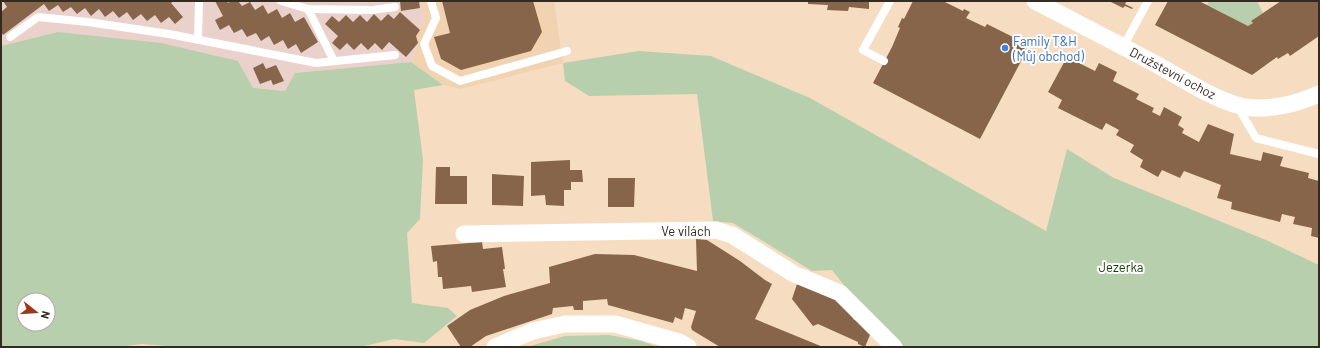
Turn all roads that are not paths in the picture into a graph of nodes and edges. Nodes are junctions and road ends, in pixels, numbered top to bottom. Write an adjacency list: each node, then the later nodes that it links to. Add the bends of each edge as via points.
1 (199, 1): 10 (lane)
2 (281, 1): 8 (lane)
3 (432, 1): 12 (lane, via 436,18 424,44 432,66 460,81)
4 (890, 1): 15 (lane, via 863,50)
5 (1034, 1): 11 (street, Družstevní ochoz)
6 (1148, 1): 11 (lane)
7 (395, 7): 8 (lane, via 372,10)
8 (308, 9): 14 (lane)
9 (10, 37): 10 (lane, via 38,17 88,22)
10 (198, 40): 14 (lane, via 316,63)
11 (1123, 46): 17 (street, Družstevní ochoz, via 1218,98)
12 (567, 51)
13 (395, 55): 14 (lane)
14 (334, 60)
15 (884, 61)
16 (1319, 94): 17 (street, Družstevní ochoz, via 1276,107)
17 (1236, 105): 18 (lane, via 1256,138)
18 (1319, 154)
19 (464, 234): 22 (street, Ve vilách, via 716,230 732,235 794,274 840,292)
20 (495, 347): 21 (street, via 533,331 565,324 615,324 680,342)
21 (688, 347)
22 (894, 347)

